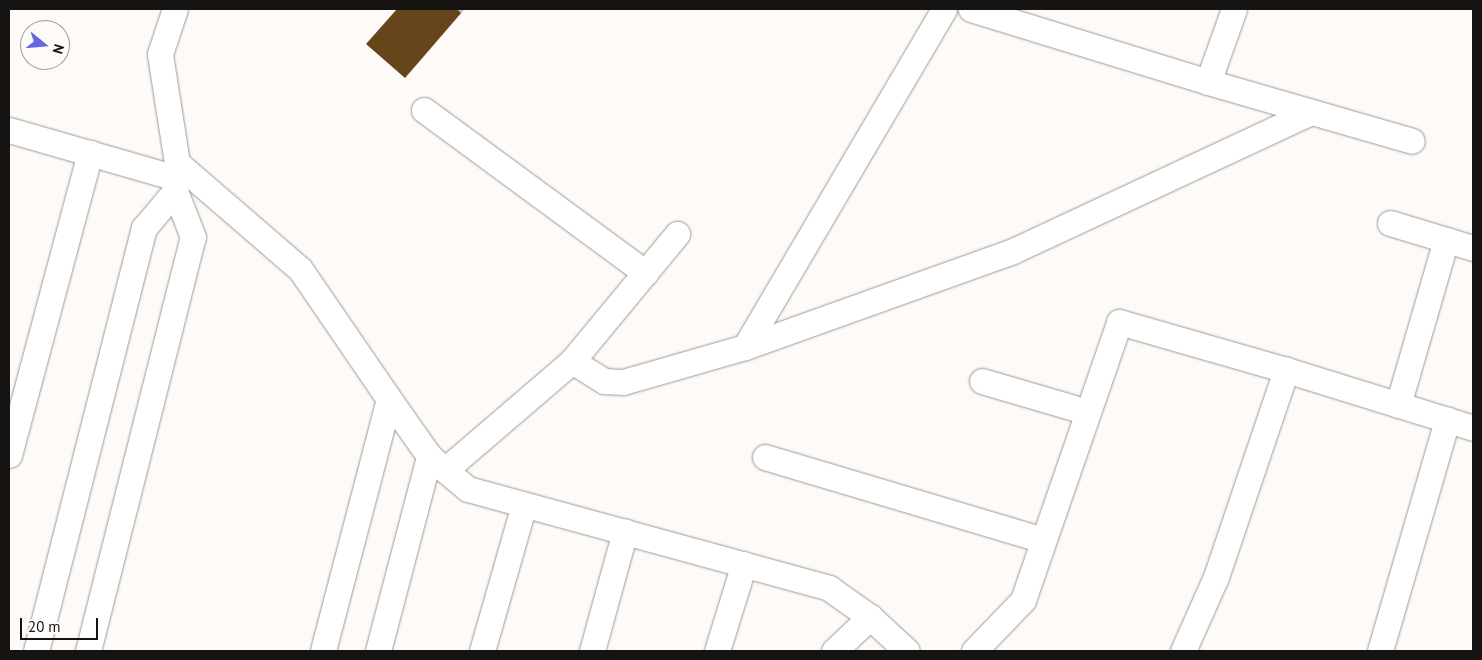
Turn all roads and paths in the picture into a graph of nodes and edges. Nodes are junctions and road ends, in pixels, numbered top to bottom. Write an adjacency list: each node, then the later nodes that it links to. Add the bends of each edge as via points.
1 (175, 9): 11 (street, via 160,54)
2 (944, 9): 17 (street)
3 (972, 9): 5 (street)
4 (1234, 9): 5 (street)
5 (1208, 82): 7 (street)
6 (424, 110): 16 (street)
7 (1311, 112): 9 (street); 17 (street, via 1013,251)
8 (9, 130): 10 (street)
9 (1412, 141)
10 (90, 153): 11 (street); 26 (street)
11 (176, 177): 21 (street, via 300,269); 34 (street, via 144,228); 35 (street, via 193,236)
12 (1390, 223): 14 (street)
13 (677, 234): 16 (street)
14 (1446, 240): 15 (street); 22 (street)
15 (1473, 248)
16 (646, 273): 18 (street)
17 (745, 347): 18 (street, via 623,382 604,381)
18 (572, 361): 28 (street)
19 (1286, 370): 22 (street); 23 (street, via 1119,322); 44 (street, via 1216,577)
20 (982, 381): 23 (street)
21 (389, 399): 28 (street); 36 (street)
22 (1398, 405): 24 (street)
23 (1088, 412): 31 (street)
24 (1447, 420): 25 (street); 45 (street)
25 (1473, 428)
26 (9, 455)
27 (765, 457): 31 (street)
28 (437, 463): 29 (street, via 468,490); 37 (street)
29 (524, 505): 30 (street); 38 (street)
30 (625, 532): 32 (street); 39 (street)
31 (1043, 540): 43 (street, via 1023,600)
32 (744, 564): 33 (street, via 829,588); 40 (street)
33 (870, 617): 41 (street); 42 (street)
34 (36, 651)
35 (88, 651)
36 (323, 651)
37 (378, 651)
38 (482, 651)
39 (592, 651)
40 (716, 651)
41 (834, 651)
42 (907, 651)
43 (974, 651)
44 (1183, 651)
45 (1380, 651)

